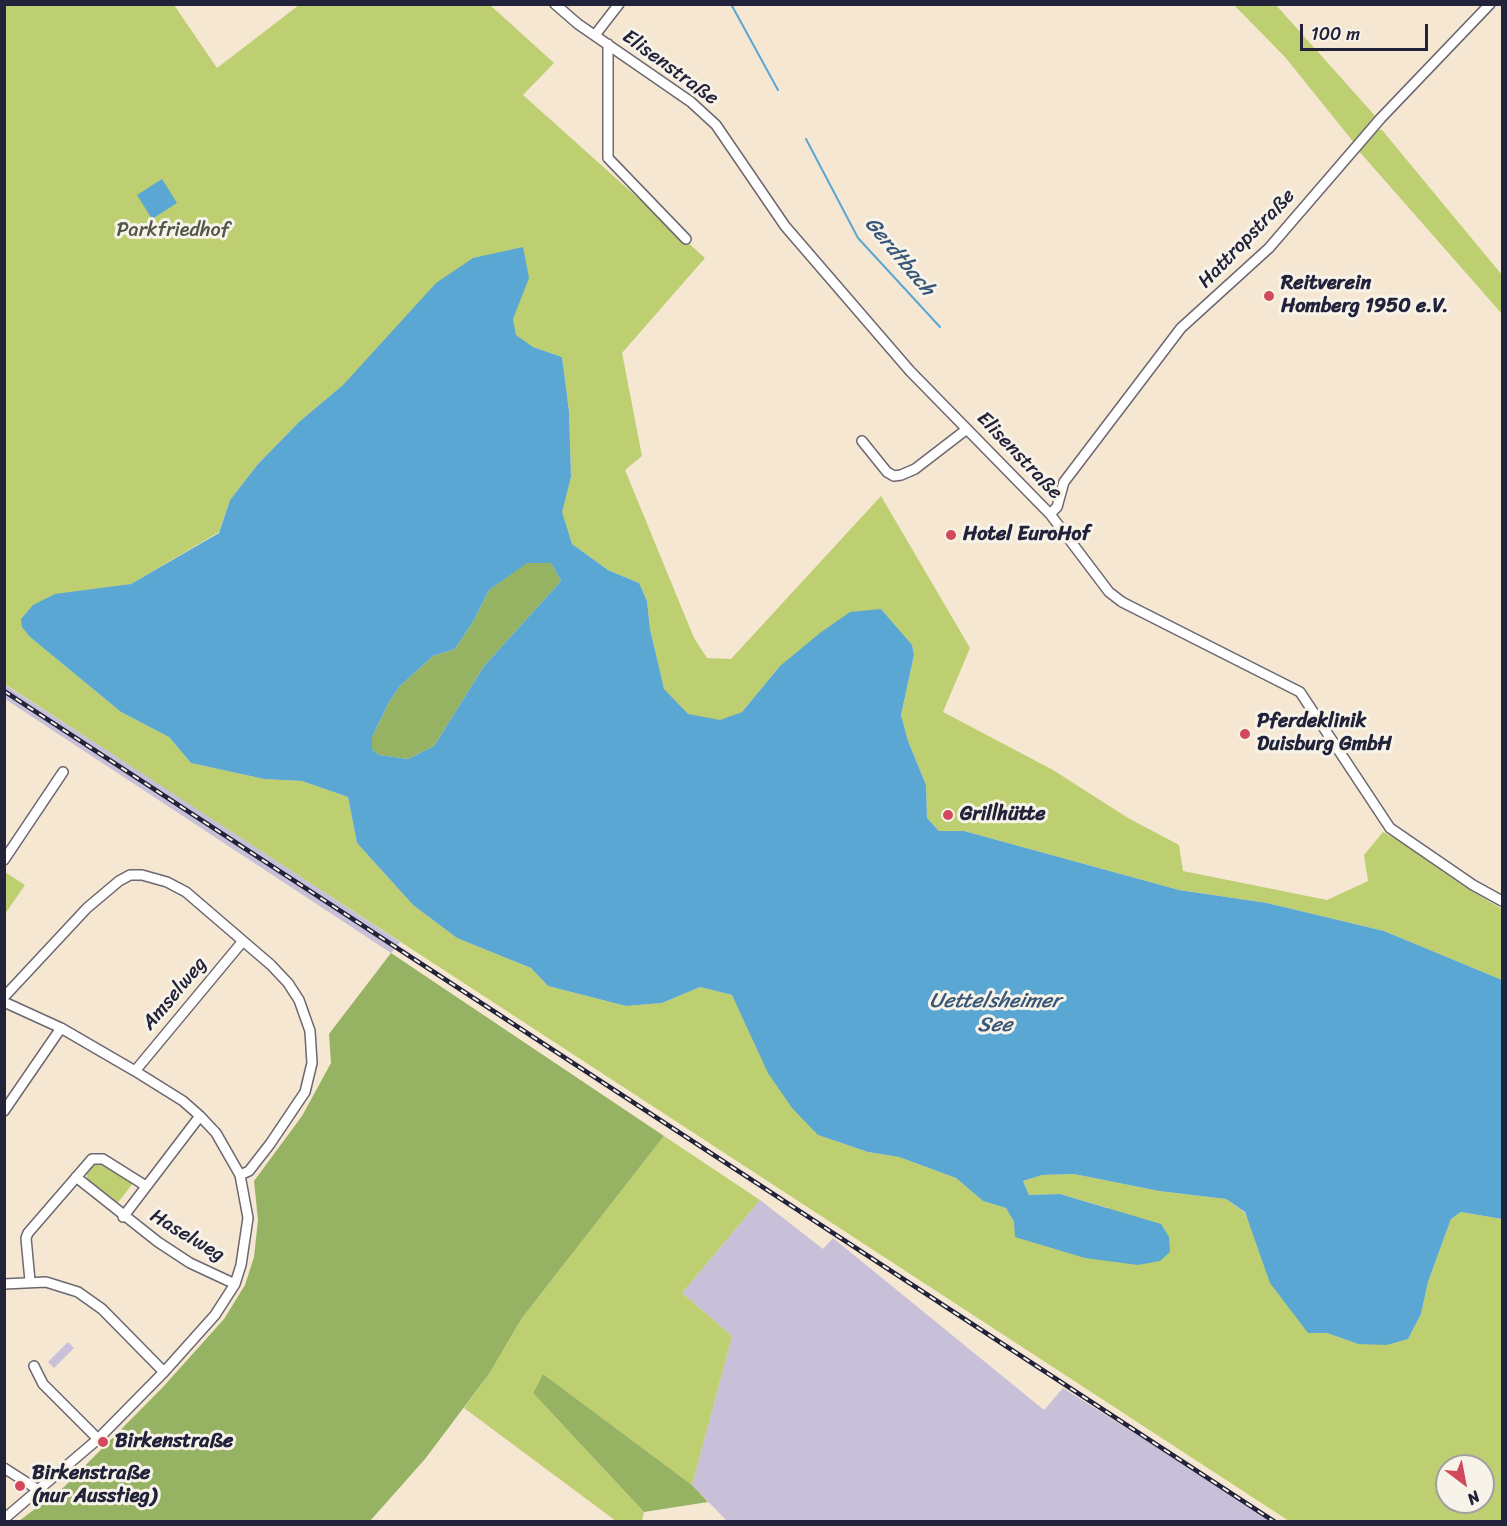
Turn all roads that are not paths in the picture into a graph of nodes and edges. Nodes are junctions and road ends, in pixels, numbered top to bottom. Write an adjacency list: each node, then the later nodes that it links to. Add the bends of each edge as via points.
1 (555, 4): 4 (street, Elisenstraße)
2 (619, 4): 4 (street)
3 (1490, 4): 9 (street, Hattropstraße, via 1395,103 1269,248 1190,317 1064,482 1057,507)
4 (595, 35): 5 (street, Elisenstraße)
5 (608, 44): 6 (street, via 608,158); 7 (street, Elisenstraße, via 691,102 716,125 785,226 910,371)
6 (686, 239)
7 (967, 429): 8 (street, via 915,469 894,476); 9 (street, Elisenstraße)
8 (862, 441)
9 (1050, 514): 12 (street, Elisenstraße, via 1115,597 1300,692 1390,828)
10 (63, 772): 11 (street)
11 (4, 860)
12 (1503, 901)
13 (243, 941): 14 (street, via 186,892 153,877 130,875 87,908); 17 (street, Amselweg); 20 (street, via 271,965 299,1000 313,1053 309,1082 298,1107 249,1171)
14 (4, 998)
15 (4, 1002): 16 (street)
16 (61, 1028): 17 (street); 18 (street)
17 (135, 1071): 19 (street)
18 (4, 1111)
19 (200, 1116): 20 (street, via 216,1133); 22 (street, Haselweg)
20 (240, 1175): 26 (street, via 248,1218)
21 (75, 1177): 22 (street, Haselweg, via 98,1157); 23 (street, Haselweg); 24 (street, Haselweg, via 28,1233)
22 (146, 1186): 23 (street, Haselweg)
23 (123, 1217): 26 (street, Haselweg, via 190,1263)
24 (30, 1281): 25 (street); 28 (street, via 60,1285 90,1300)
25 (4, 1284)
26 (235, 1284): 28 (street, via 215,1315)
27 (34, 1366): 29 (street, via 43,1384)
28 (164, 1372): 29 (street)
29 (98, 1439): 31 (street)
30 (4, 1468): 31 (street)
31 (40, 1491): 32 (street)
32 (4, 1519)

